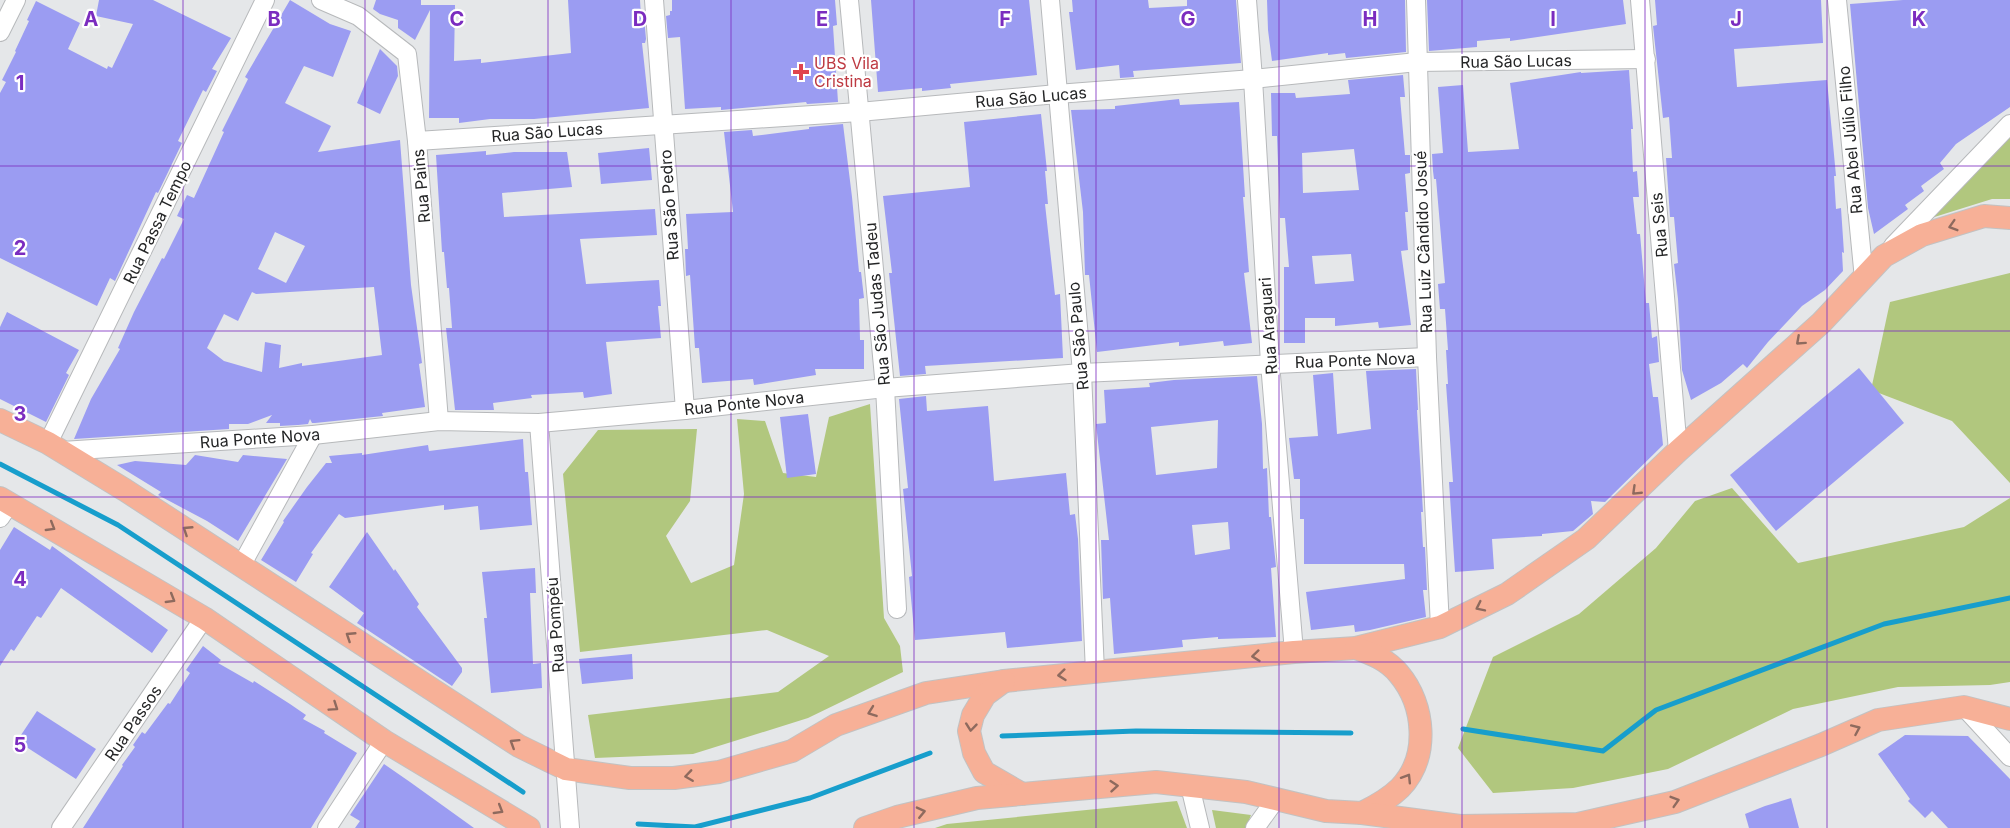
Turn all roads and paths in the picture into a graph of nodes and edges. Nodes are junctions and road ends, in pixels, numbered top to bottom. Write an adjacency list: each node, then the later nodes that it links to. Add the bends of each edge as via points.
1 (16, 0): 11 (street)
2 (265, 0): 32 (street, Rua Passa Tempo)
3 (321, 0): 19 (street, Rua Pains, via 358,16 407,54)
4 (654, 0): 17 (street, Rua São Pedro)
5 (849, 0): 16 (street, Rua São Judas Tadeu)
6 (1050, 0): 15 (street, Rua São Paulo)
7 (1247, 0): 14 (street, Rua Araguari)
8 (1416, 0): 13 (street, Rua Luiz Cândido Josué)
9 (1640, 0): 12 (street, Rua Seis)
10 (1837, 0): 22 (street, Rua Abel Júlio Filho)
11 (0, 32)
12 (1646, 59): 13 (street, Rua São Lucas); 33 (street, Rua Seis)
13 (1417, 62): 14 (street, Rua São Lucas); 23 (street, Rua Luiz Cândido Josué)
14 (1253, 79): 15 (street, Rua São Lucas); 24 (street, Rua Araguari)
15 (1057, 94): 16 (street, Rua São Lucas); 25 (street, Rua São Paulo)
16 (859, 112): 17 (street, Rua São Lucas); 26 (street, Rua São Judas Tadeu)
17 (663, 124): 19 (street, Rua São Lucas); 27 (street, Rua São Pedro)
18 (2010, 124): 21 (street)
19 (417, 141): 29 (street, Rua Pains)
20 (2010, 218): 21 (main road, one-way to 21, via 1984,216 1922,235)
21 (1884, 256): 22 (main road)
22 (1864, 279): 33 (main road, one-way to 33)
23 (1427, 357): 24 (street, Rua Ponte Nova); 38 (street, Rua Luiz Cândido Josué)
24 (1270, 363): 25 (street, Rua Ponte Nova); 40 (street, Rua Araguari)
25 (1082, 373): 26 (street, Rua Ponte Nova); 41 (street, Rua São Paulo)
26 (885, 388): 27 (street, Rua Ponte Nova); 36 (street, Rua São Judas Tadeu)
27 (685, 410): 30 (street, Rua Ponte Nova)
28 (0, 420): 32 (main road)
29 (439, 422): 30 (street, Rua Ponte Nova); 31 (street, Rua Ponte Nova)
30 (539, 423): 47 (street, Rua Pompéu)
31 (313, 435): 32 (street, Rua Ponte Nova); 35 (street)
32 (55, 447): 35 (main road, one-way to 32)
33 (1678, 451): 38 (main road, one-way to 38, via 1586,539 1506,594)
34 (3, 506): 37 (main road, one-way to 37)
35 (241, 566): 47 (main road, one-way to 35, via 519,746)
36 (897, 609)
37 (204, 618): 45 (main road, one-way to 45); 53 (street, Rua Passos)
38 (1440, 627): 39 (main road)
39 (1356, 648): 40 (main road); 51 (main road, one-way to 39, via 1402,786 1415,765 1421,741 1413,693 1379,657)
40 (1294, 652): 41 (main road, one-way to 41)
41 (1095, 672): 42 (main road, one-way to 42)
42 (1004, 681): 47 (main road, one-way to 47, via 926,693 836,725 792,751 719,772 630,778); 49 (main road, one-way to 49, via 985,695 969,730 974,753 984,772)
43 (1964, 707): 44 (main road); 46 (street); 52 (main road, one-way to 43, via 1878,720)
44 (2010, 719)
45 (384, 741): 54 (street); 55 (main road, one-way to 55)
46 (2010, 757)
47 (566, 769): 56 (street, Rua Pompéu)
48 (1190, 786): 49 (main road, one-way to 48, via 1156,782); 50 (main road); 58 (street)
49 (1022, 794): 57 (main road, one-way to 49, via 977,798)
50 (1276, 799): 51 (main road, via 1326,811); 59 (street)
51 (1362, 813): 52 (main road, via 1460,826)
52 (1629, 820)
53 (61, 828)
54 (327, 828)
55 (529, 828)
56 (570, 828)
57 (865, 828)
58 (1200, 828)
59 (1255, 828)

